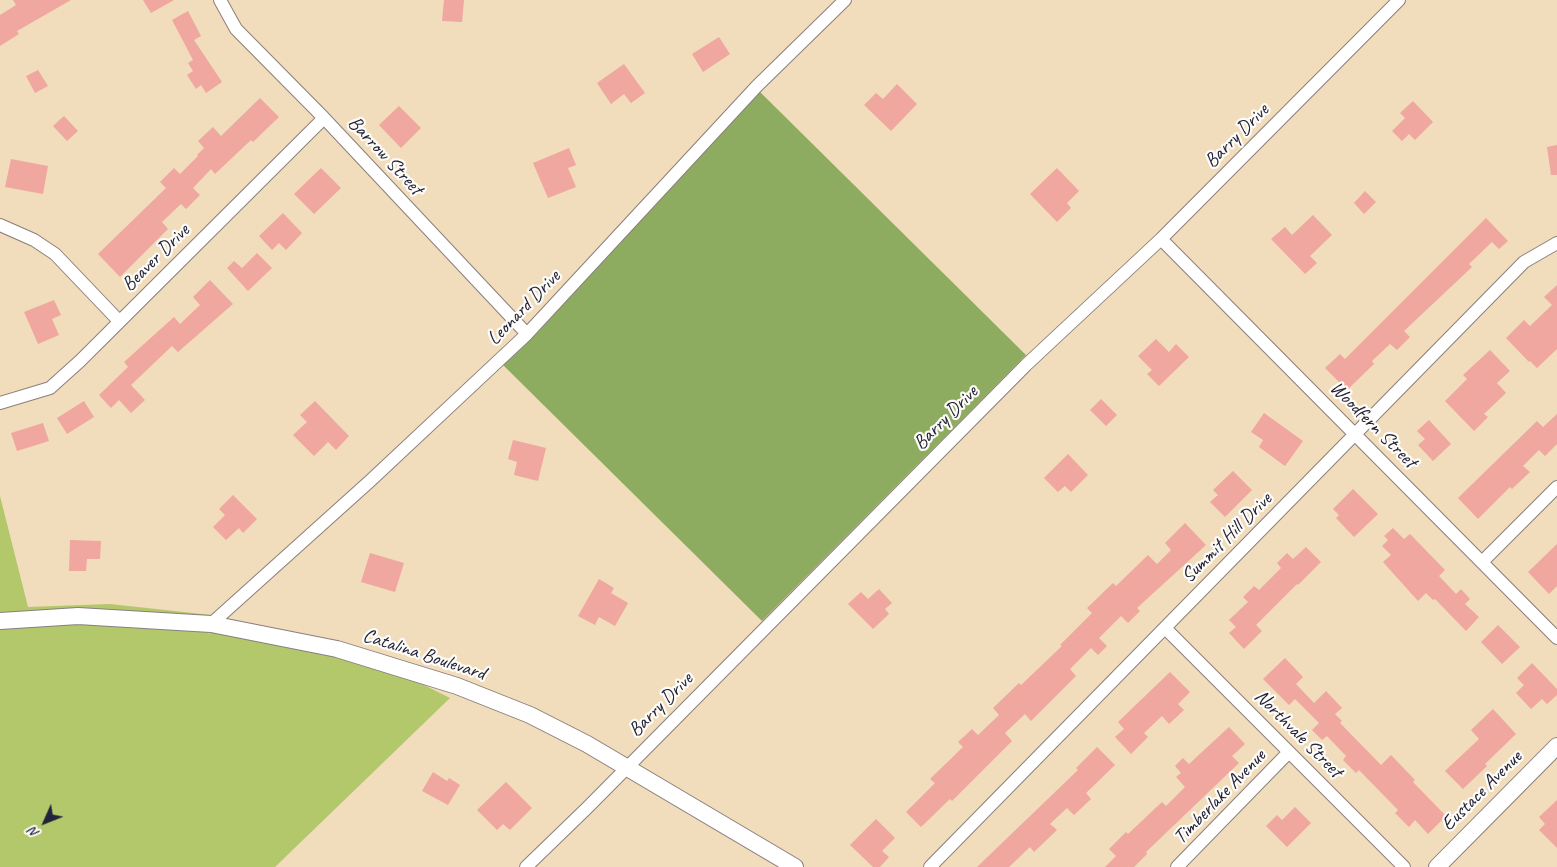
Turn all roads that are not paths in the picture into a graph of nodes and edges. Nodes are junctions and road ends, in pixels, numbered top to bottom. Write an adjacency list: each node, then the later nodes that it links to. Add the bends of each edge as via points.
1 (220, 0): 4 (street, Barrow Street, via 236,29)
2 (845, 0): 9 (street, Leonard Drive, via 758,86)
3 (1399, 0): 6 (street, Barry Drive)
4 (324, 118): 8 (street, Beaver Drive); 9 (street, Barrow Street)
5 (0, 225): 8 (street, via 34,240 55,254)
6 (1161, 239): 11 (street, Woodfern Street); 20 (street, Barry Drive, via 1026,365)
7 (1557, 243): 11 (street, Summit Hill Drive, via 1524,262)
8 (119, 321): 10 (street, Beaver Drive, via 50,388)
9 (526, 334): 15 (street, Leonard Drive)
10 (0, 403)
11 (1357, 434): 13 (street, Woodfern Street); 16 (street, Summit Hill Drive)
12 (1557, 487): 13 (street)
13 (1482, 562): 17 (street, Woodfern Street)
14 (0, 621): 15 (street, Catalina Boulevard, via 78,616)
15 (211, 624): 20 (street, Catalina Boulevard, via 338,649 457,686 530,715)
16 (1165, 628): 19 (street, Northvale Street); 23 (street, Summit Hill Drive)
17 (1557, 638)
18 (1556, 749): 26 (street, Eustace Avenue)
19 (1289, 752): 24 (street, Timberlake Avenue); 25 (street, Northvale Street)
20 (626, 767): 21 (street, Barry Drive); 22 (street, Catalina Boulevard)
21 (526, 867)
22 (795, 867)
23 (930, 867)
24 (1177, 867)
25 (1404, 867)
26 (1436, 867)

